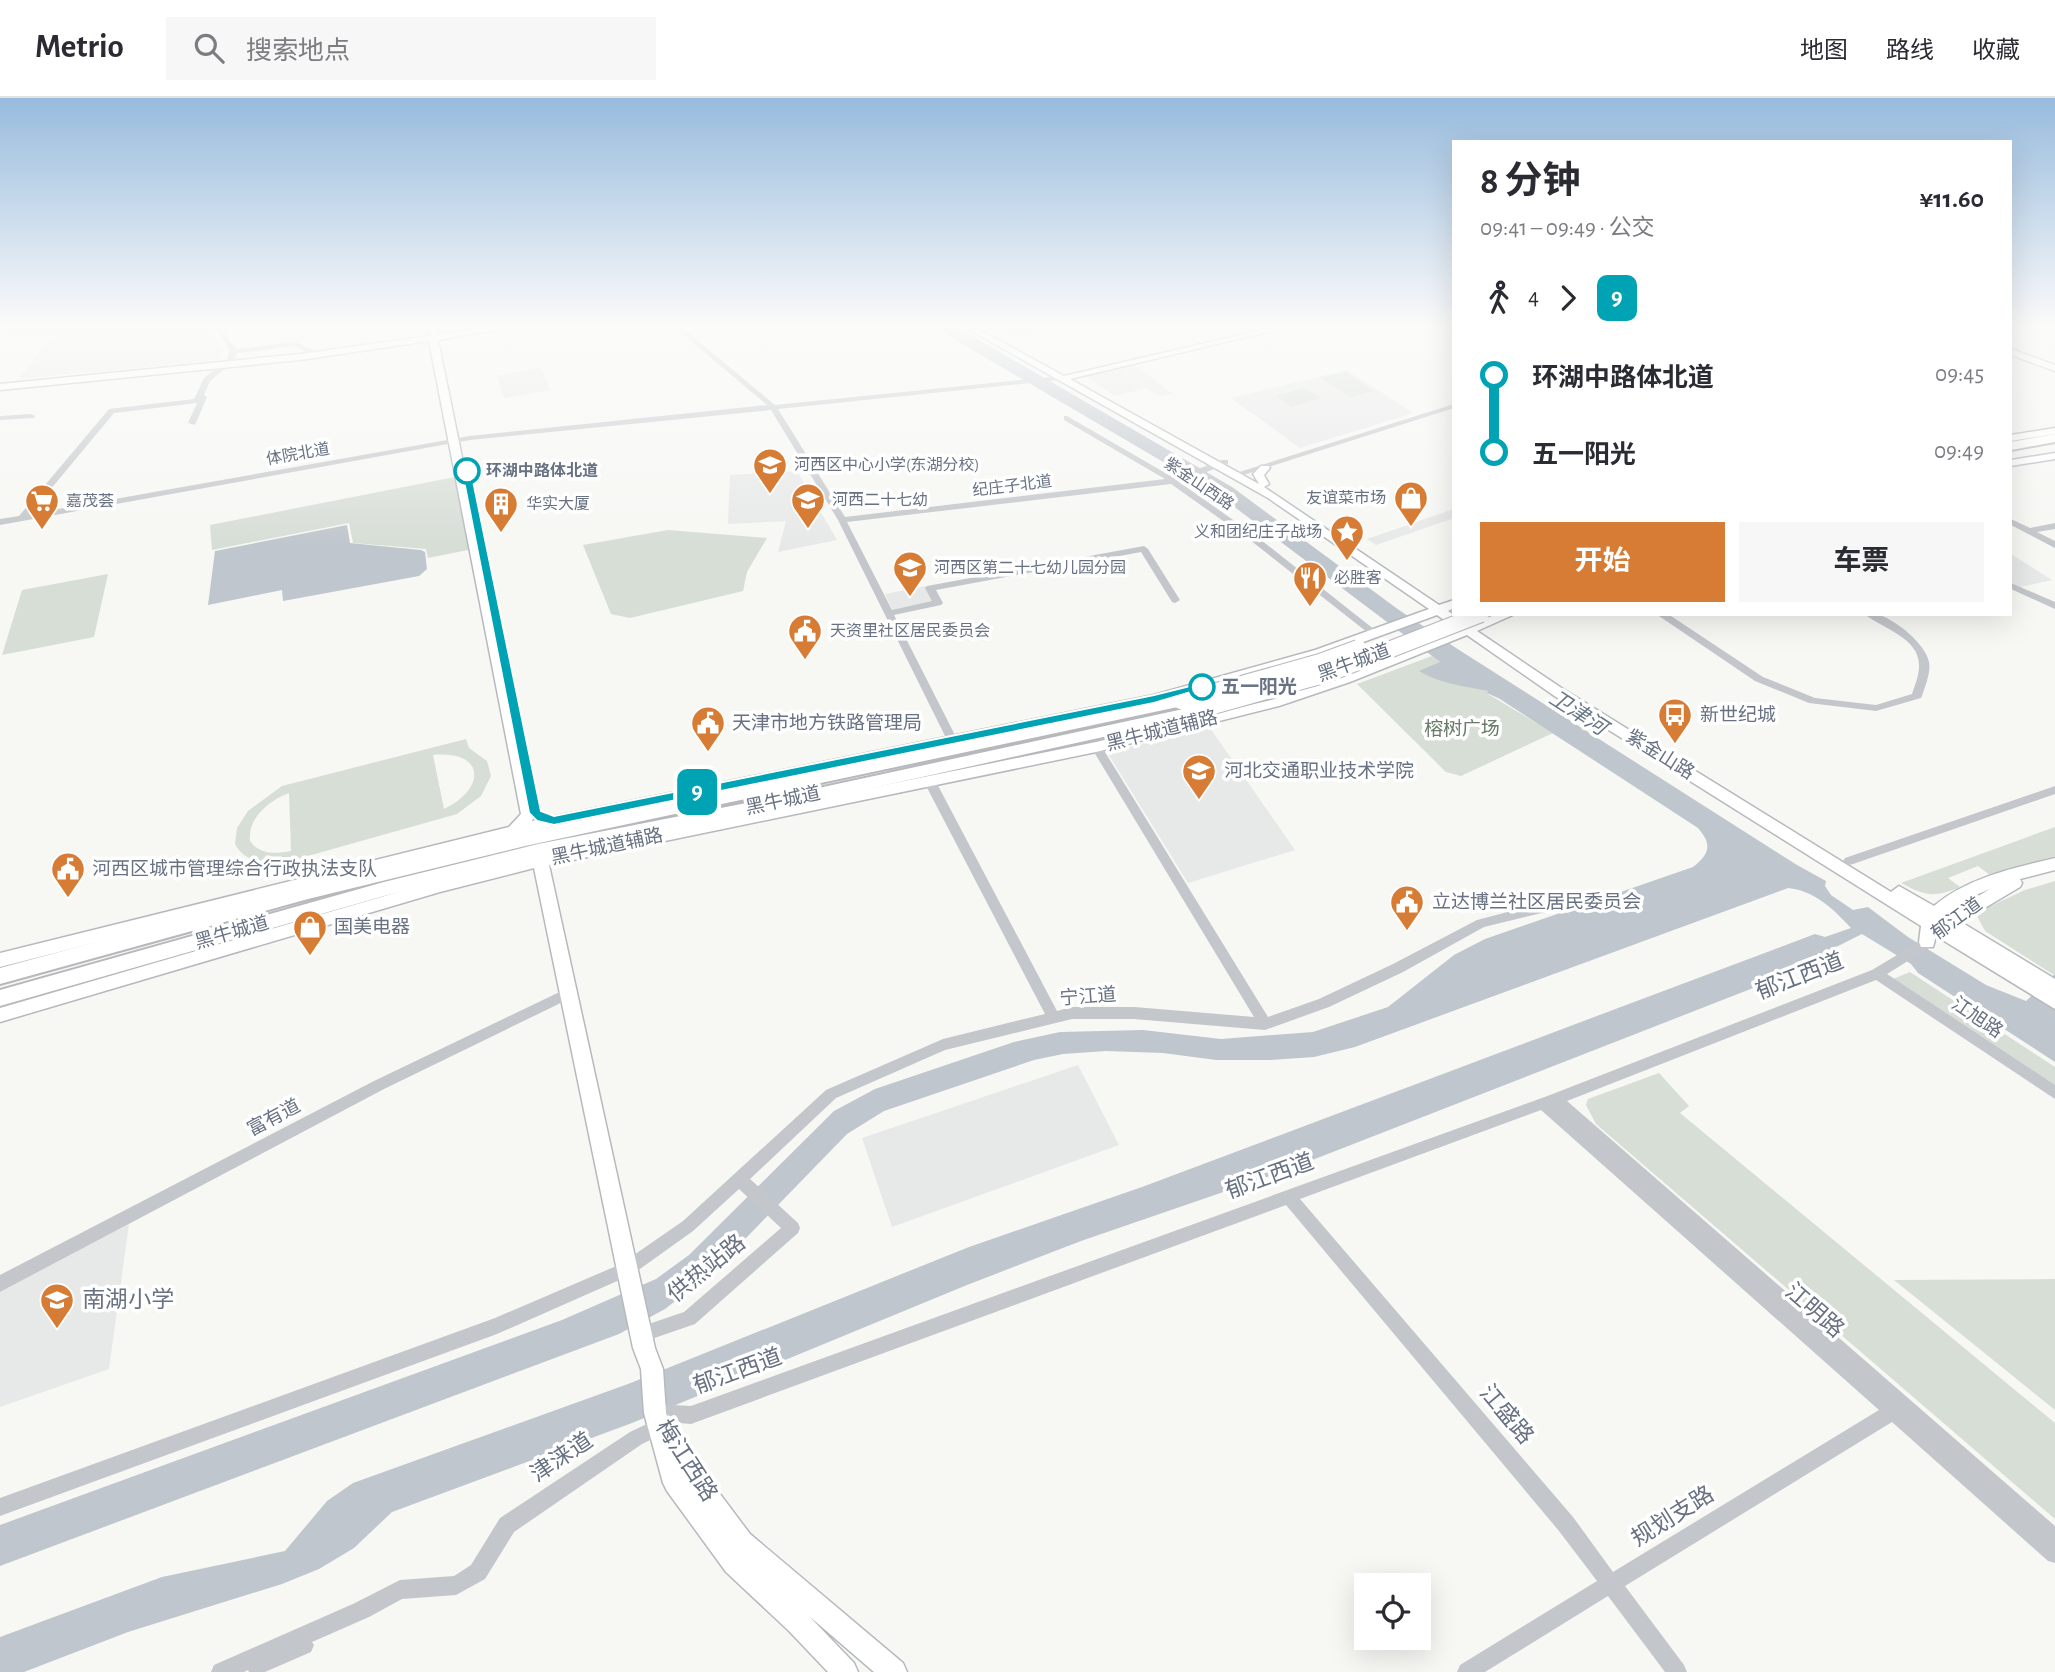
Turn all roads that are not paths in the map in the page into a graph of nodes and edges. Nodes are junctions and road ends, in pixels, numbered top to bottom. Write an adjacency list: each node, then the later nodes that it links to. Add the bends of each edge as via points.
1 (198, 398): 27 (street, via 112,411)
2 (203, 398): 14 (street)
3 (450, 398): 16 (main road)
4 (764, 398): 7 (street)
5 (836, 398): 7 (street, 体院北道)
6 (1100, 398): 21 (main road, 紫金山路)
7 (772, 405): 16 (street, 体院北道); 29 (street)
8 (1452, 409): 9 (street)
9 (1441, 412): 13 (street); 22 (street)
10 (31, 416): 11 (street)
11 (0, 418)
12 (1067, 418): 25 (street, 紫金山西路)
13 (1452, 418)
14 (192, 423)
15 (2055, 433): 17 (highway)
16 (457, 437): 27 (street, 体院北道); 58 (main road, via 535,813); 59 (main road, via 528,814)
17 (2012, 446): 18 (highway, via 2028,452)
18 (2055, 447)
19 (2055, 456): 20 (main road)
20 (2012, 463)
21 (1217, 465): 23 (main road, 紫金山路); 24 (street)
22 (1263, 467): 23 (street); 26 (main road, via 1258,474)
23 (1244, 474): 26 (main road, 紫金山路)
24 (1186, 478): 25 (street, 纪庄子北道)
25 (1173, 481): 29 (street, 纪庄子北道); 45 (street, 紫金山西路)
26 (1261, 486): 35 (main road, 紫金山路)
27 (24, 515): 28 (street, 体院北道)
28 (0, 520)
29 (842, 520): 39 (street)
30 (2012, 522): 32 (street)
31 (2055, 526): 32 (street)
32 (2029, 531): 33 (street)
33 (2055, 545)
34 (2012, 586): 37 (street)
35 (1420, 594): 38 (main road, 紫金山路); 43 (main road, via 1423,607)
36 (1175, 600): 39 (street, via 1144,549 930,588 939,603)
37 (2055, 606)
38 (1450, 611): 43 (main road); 46 (main road, via 1453,630); 49 (highway, 黑牛城道, bridge, via 1320,662)
39 (889, 613): 50 (street)
40 (1502, 616): 44 (main road)
41 (1664, 616): 42 (street, via 1759,679 1813,701 1876,708 1917,696 1924,664 1903,633)
42 (1873, 616)
43 (1417, 618): 45 (main road, 黑牛城道辅路)
44 (1474, 624): 46 (main road); 49 (highway, 黑牛城道, bridge, via 1327,674); 62 (main road, 紫金山路); 69 (main road, 紫金山路, via 1558,692)
45 (1375, 634): 47 (main road, 黑牛城道辅路)
46 (1445, 638): 48 (main road, 黑牛城道辅路)
47 (1320, 653): 48 (main road); 50 (main road, 黑牛城道辅路, via 1154,699)
48 (1345, 679): 51 (main road, 黑牛城道辅路, via 1279,702)
49 (1185, 707): 52 (highway, 黑牛城道); 53 (highway, 黑牛城道)
50 (952, 740): 56 (main road, 黑牛城道辅路)
51 (1096, 747): 54 (main road, 黑牛城道辅路); 80 (street)
52 (986, 756): 57 (highway); 68 (highway, 黑牛城道, via 538,851)
53 (845, 772): 56 (highway); 65 (highway, 黑牛城道, via 525,839)
54 (929, 780): 57 (main road, 黑牛城道辅路); 79 (street)
55 (2055, 790): 62 (street)
56 (699, 792): 58 (main road, 黑牛城道辅路)
57 (870, 792): 61 (main road, 黑牛城道辅路)
58 (554, 821): 59 (main road, 黑牛城道辅路)
59 (513, 831): 60 (main road, 黑牛城道辅路)
60 (413, 855): 65 (highway); 71 (main road, 黑牛城道辅路)
61 (540, 861): 67 (main road, 黑牛城道辅路); 75 (main road)
62 (1849, 862): 69 (main road, 紫金山路)
63 (2055, 864): 69 (main road, 郁江道, via 1982,885 1952,901)
64 (2055, 872): 69 (main road, 郁江道, via 2001,888)
65 (308, 892): 68 (highway, 黑牛城道)
66 (1562, 903): 80 (street, 宁江道, via 1481,923 1324,1003)
67 (346, 915): 68 (highway); 78 (main road, 黑牛城道辅路)
68 (233, 923): 73 (highway, 黑牛城道); 76 (highway, 黑牛城道)
69 (1938, 923): 70 (main road, 郁江道); 74 (main road, 紫金山路)
70 (1925, 944): 72 (street, 郁江西道)
71 (0, 960)
72 (1877, 974): 81 (street, 江旭路); 82 (street, 郁江西道)
73 (0, 976)
74 (2043, 986): 77 (main road, 紫金山路)
75 (570, 992): 85 (main road); 86 (street, 富有道, via 379,1085)
76 (0, 998)
77 (2055, 1002)
78 (0, 1015)
79 (1054, 1018): 80 (street, 宁江道, via 1072,1013 1134,1013); 83 (street, 宁江道, via 943,1045 831,1094)
80 (1265, 1024)
81 (2055, 1093)
82 (1549, 1101): 84 (street, 郁江西道); 88 (street, 江明路)
83 (739, 1179): 85 (street, 宁江道, via 688,1226); 87 (street, 供热站路, via 792,1228)
84 (1288, 1196): 89 (street, 郁江西道, via 691,1415); 93 (street, 江盛路, via 1566,1524)
85 (627, 1269): 87 (main road); 90 (street, 宁江道, via 497,1326)
86 (0, 1284)
87 (647, 1350): 89 (main road)
88 (1899, 1408): 91 (street, 江明路); 92 (street, 江明路); 93 (street, 规划支路)
89 (657, 1420): 94 (street, 津涞道, via 507,1525 478,1573 456,1585); 97 (main road, 梅江西路, via 676,1483 735,1563); 98 (main road, 梅江西路, via 742,1542)
90 (0, 1507)
91 (2055, 1538)
92 (2055, 1554)
93 (1611, 1584): 99 (street, 规划支路); 100 (street, 江盛路)
94 (420, 1586): 95 (street, via 400,1590); 96 (street)
95 (221, 1672)
96 (242, 1672)
97 (845, 1672)
98 (894, 1672)
99 (1468, 1672)
100 (1678, 1672)

